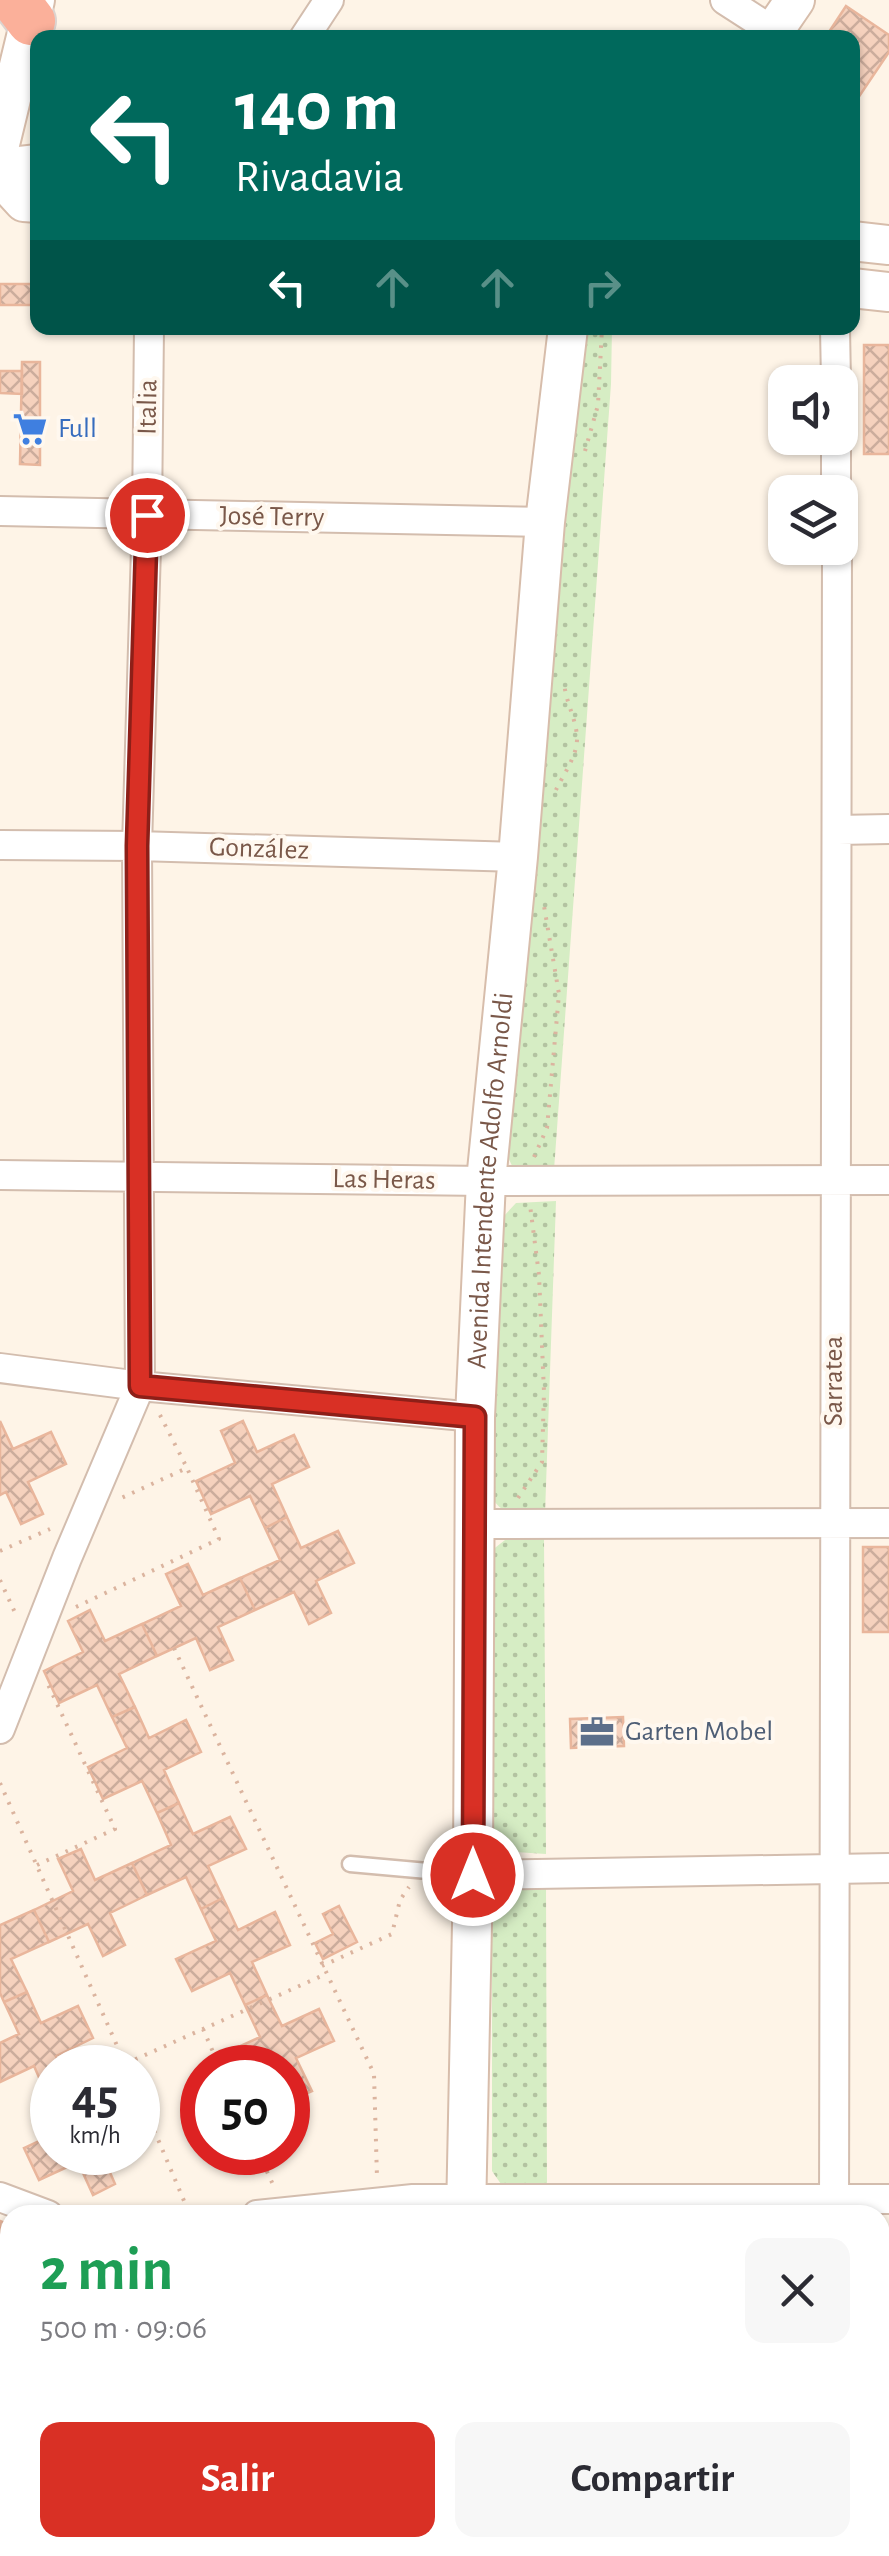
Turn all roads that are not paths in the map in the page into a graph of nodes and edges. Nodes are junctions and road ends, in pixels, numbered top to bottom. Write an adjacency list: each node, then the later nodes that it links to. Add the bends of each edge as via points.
1 (329, 0): 5 (street)
2 (725, 0): 6 (street)
3 (795, 0): 7 (main road)
4 (27, 7): 8 (main road)
5 (309, 30)
6 (766, 30)
7 (774, 30)
8 (0, 144)
9 (30, 166): 10 (main road)
10 (0, 172): 11 (main road)
11 (30, 202)
12 (860, 243): 13 (main road)
13 (889, 245)
14 (860, 289): 15 (main road)
15 (889, 292)
16 (149, 335): 21 (street, Italia)
17 (567, 335): 22 (main road, Avenida Intendente Adolfo Arnoldi)
18 (835, 335): 19 (street)
19 (836, 365)
20 (0, 511): 21 (street, José Terry)
21 (147, 515): 22 (street, José Terry); 27 (street, Italia)
22 (544, 522): 28 (main road, Avenida Intendente Adolfo Arnoldi)
23 (836, 565): 25 (street, Sarratea)
24 (889, 829): 25 (street)
25 (838, 830): 31 (street, Sarratea)
26 (0, 845): 27 (street, González)
27 (137, 846): 28 (street, González); 30 (street, Italia)
28 (518, 857): 33 (main road, Avenida Intendente Adolfo Arnoldi)
29 (0, 1175): 30 (street, Las Heras)
30 (141, 1176): 33 (street, Las Heras); 35 (street, Italia)
31 (834, 1179): 32 (street, Las Heras); 33 (street, Las Heras); 37 (street, Sarratea)
32 (889, 1180)
33 (486, 1181): 36 (main road, Avenida Intendente Adolfo Arnoldi)
34 (0, 1368): 35 (street)
35 (140, 1386): 36 (street); 40 (street)
36 (475, 1417): 39 (main road, Avenida Intendente Adolfo Arnoldi)
37 (834, 1522): 38 (street); 39 (street); 42 (street, Sarratea)
38 (889, 1523)
39 (474, 1524): 44 (main road, Avenida Intendente Adolfo Arnoldi)
40 (0, 1729)
41 (350, 1864): 44 (lane)
42 (834, 1868): 43 (street); 44 (street); 49 (street, Sarratea)
43 (889, 1868)
44 (459, 1873): 48 (main road, Avenida Intendente Adolfo Arnoldi)
45 (889, 2198): 50 (street)
46 (348, 2205): 47 (street)
47 (430, 2205)
48 (466, 2205)
49 (834, 2205)
50 (846, 2205)

